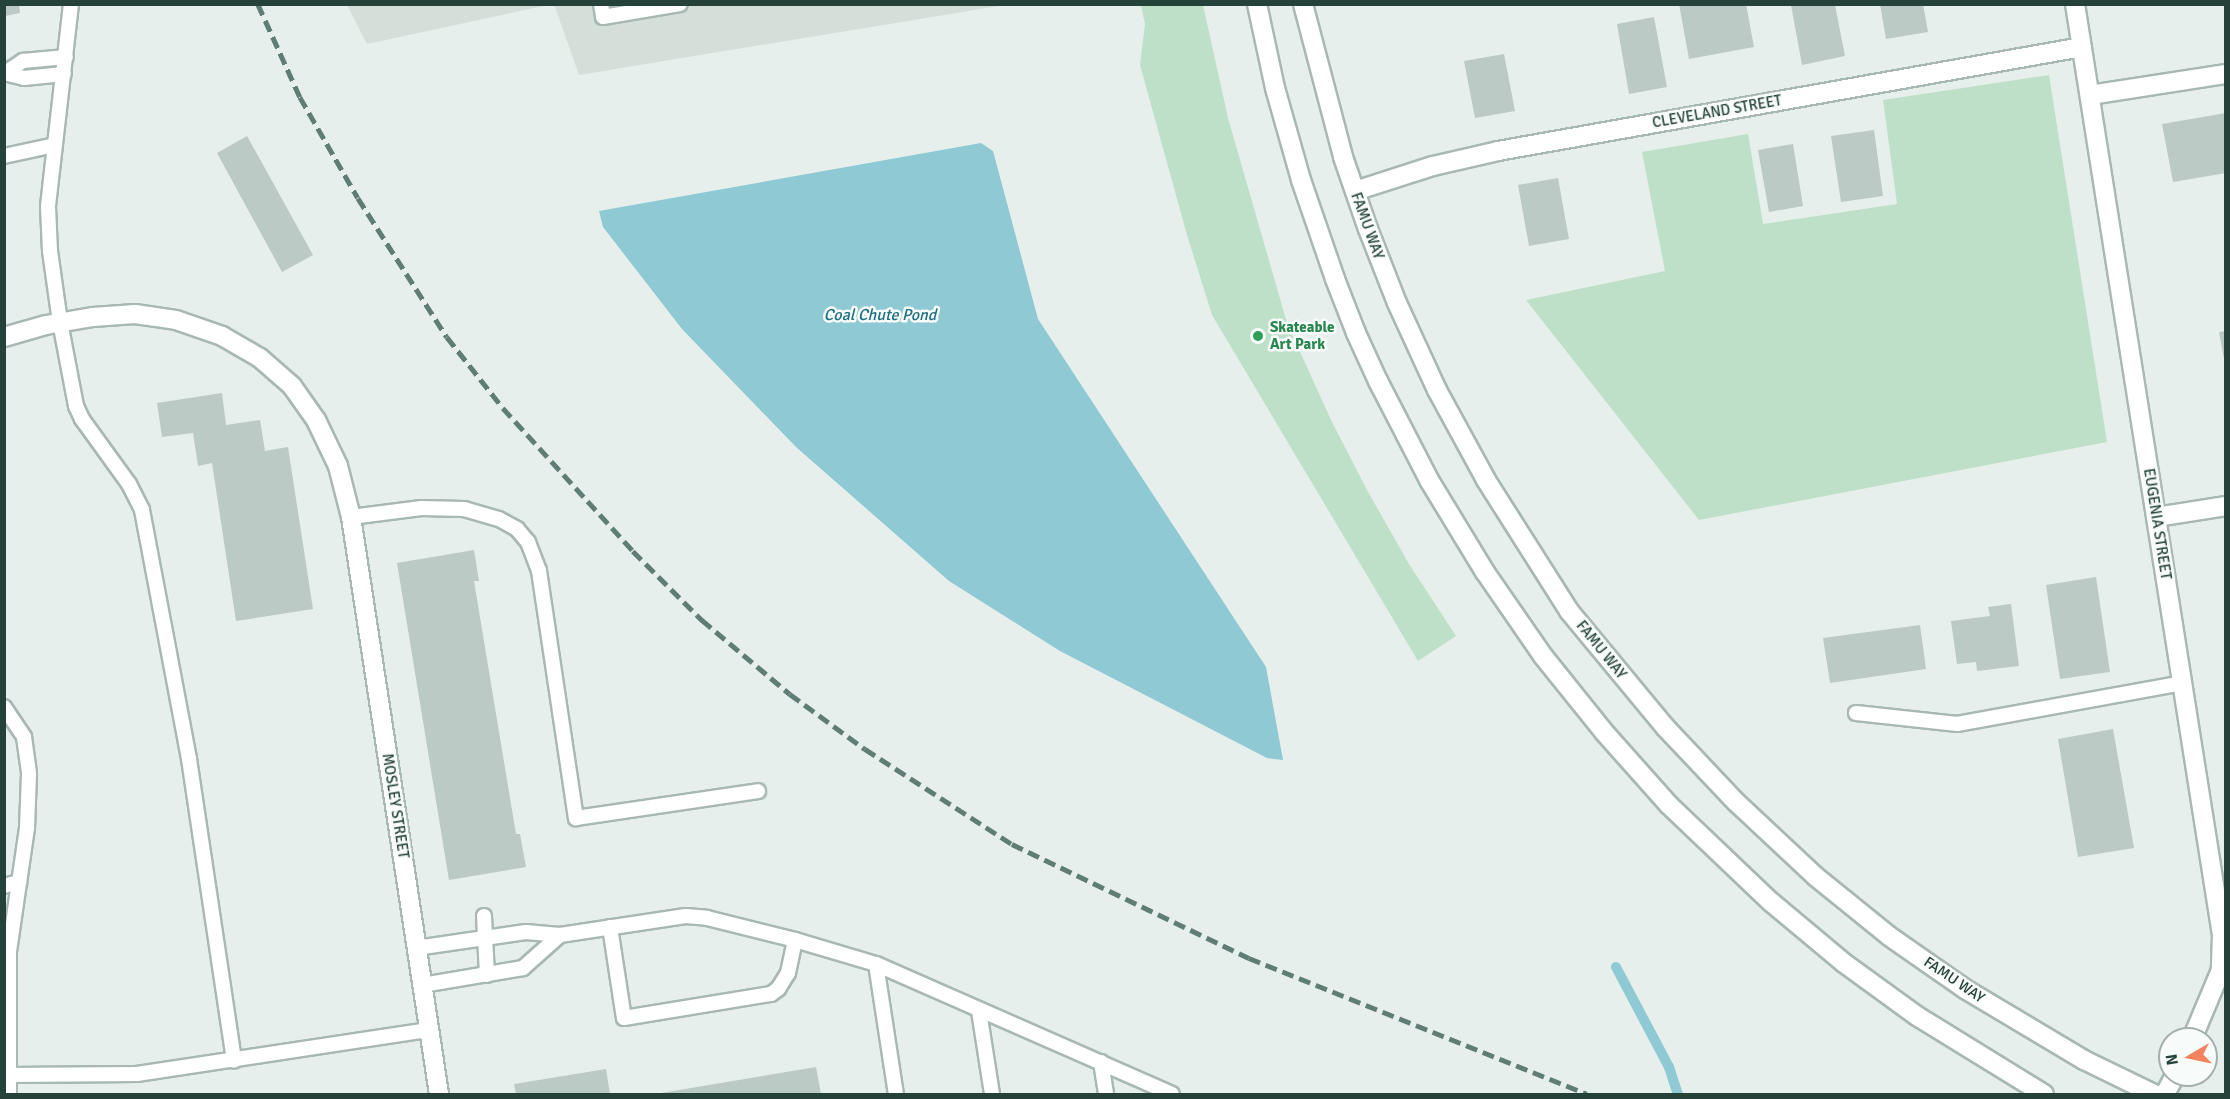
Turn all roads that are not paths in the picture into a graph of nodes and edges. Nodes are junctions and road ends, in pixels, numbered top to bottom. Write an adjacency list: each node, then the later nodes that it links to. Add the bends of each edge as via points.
1 (71, 4): 8 (lane)
2 (601, 4): 3 (lane, via 603,17)
3 (680, 4)
4 (1257, 4): 49 (street, via 1301,180 1360,342 1403,431 1456,526 1543,656 1669,805 1771,902 1844,963 1917,1016)
5 (1303, 4): 15 (street, FAMU WAY, via 1329,110)
6 (2075, 4): 7 (street, EUGENIA STREET)
7 (2082, 47): 12 (street, EUGENIA STREET); 15 (street, CLEVELAND STREET, via 1498,151 1433,166)
8 (66, 57): 9 (lane, via 23,61); 10 (lane)
9 (5, 73): 10 (lane, via 24,78)
10 (64, 74): 13 (lane)
11 (2226, 74): 12 (street)
12 (2090, 95): 20 (street, EUGENIA STREET)
13 (55, 145): 14 (lane); 16 (lane, via 48,228)
14 (4, 156)
15 (1355, 191): 50 (street, FAMU WAY, via 1416,346 1486,480 1569,610 1665,727 1815,876 1889,936 2043,1037)
16 (60, 322): 17 (street, MOSLEY STREET); 19 (street, MOSLEY STREET, via 121,314 147,315 207,329 249,350 287,381 316,420 338,466); 40 (lane, via 79,412 123,474 142,510 189,759)
17 (4, 337)
18 (2226, 506): 20 (street)
19 (351, 517): 24 (lane, via 421,508 464,508 499,519 517,529 528,542 539,571 576,818); 33 (street, MOSLEY STREET)
20 (2156, 517): 21 (street, EUGENIA STREET)
21 (2182, 684): 23 (lane, via 1957,724); 29 (street, EUGENIA STREET)
22 (4, 707): 25 (lane, via 24,737 29,774)
23 (1856, 713)
24 (758, 791)
25 (19, 882): 26 (lane); 42 (lane, via 9,952)
26 (4, 886)
27 (484, 916): 31 (lane)
28 (610, 927): 30 (lane); 32 (lane, via 696,916); 32 (lane, via 624,1018 771,994 788,973)
29 (2224, 934): 38 (street, EUGENIA STREET, via 2221,970)
30 (560, 935): 31 (lane, via 525,932); 35 (lane, via 523,968)
31 (486, 938): 33 (lane); 35 (lane)
32 (795, 940): 34 (lane)
33 (416, 948): 36 (street, MOSLEY STREET)
34 (876, 964): 37 (lane); 45 (lane)
35 (487, 975): 36 (lane)
36 (422, 985): 39 (street, MOSLEY STREET)
37 (979, 1011): 41 (lane); 46 (lane)
38 (2197, 1027)
39 (429, 1030): 40 (lane); 44 (street, MOSLEY STREET)
40 (234, 1060): 42 (lane, via 137,1074)
41 (1101, 1062): 47 (lane); 48 (lane)
42 (9, 1075): 43 (lane)
43 (9, 1095)
44 (439, 1095)
45 (896, 1095)
46 (992, 1095)
47 (1106, 1095)
48 (1172, 1095)
49 (2044, 1095)
50 (2154, 1095)

